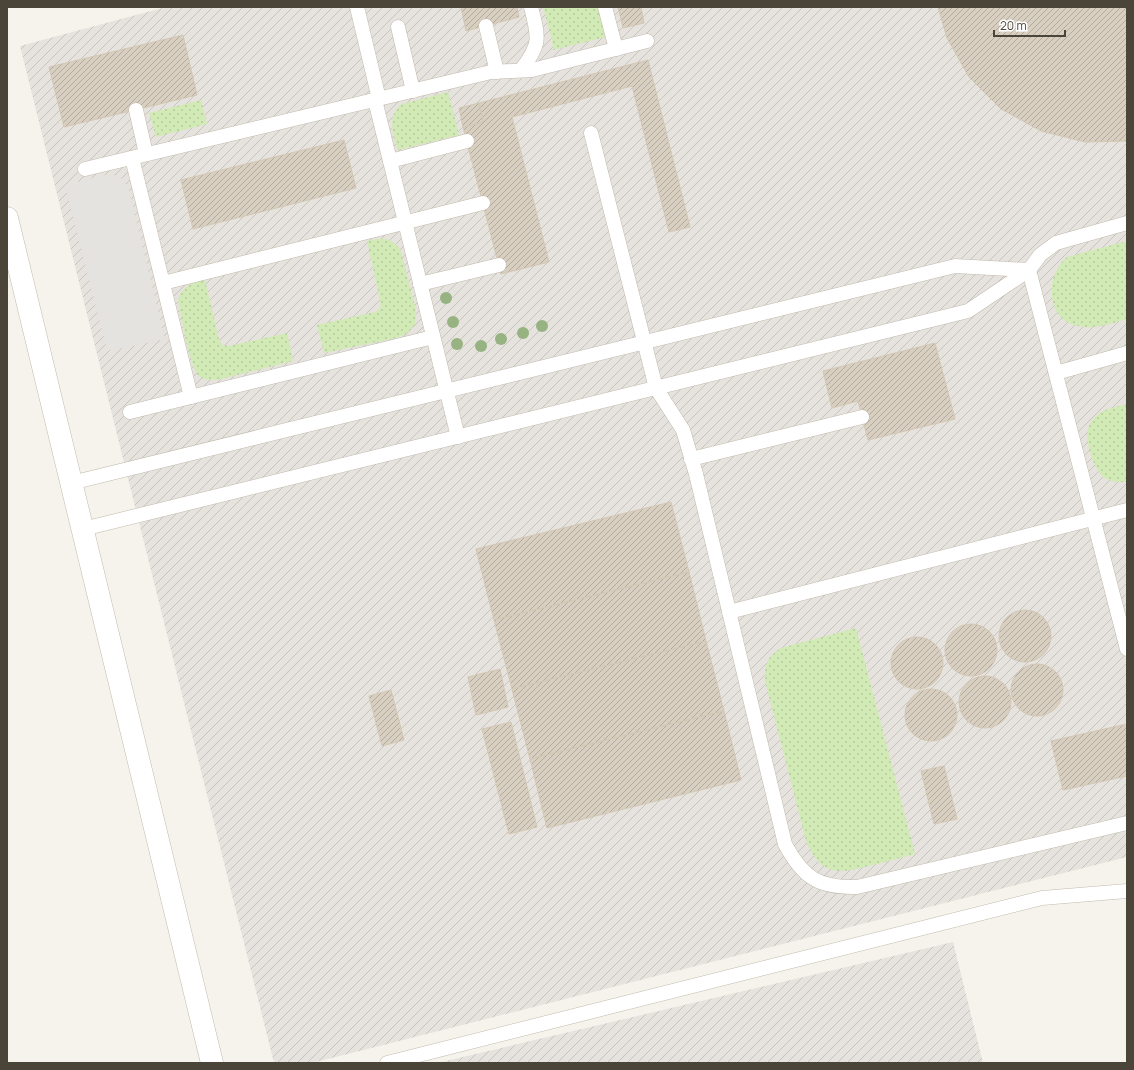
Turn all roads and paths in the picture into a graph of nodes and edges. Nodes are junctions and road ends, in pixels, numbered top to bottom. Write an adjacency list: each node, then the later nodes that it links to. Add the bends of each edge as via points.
1 (357, 7): 11 (lane)
2 (531, 7): 8 (lane, via 537,29 537,41 535,51)
3 (605, 7): 7 (lane)
4 (486, 26): 9 (lane)
5 (398, 27): 10 (lane)
6 (647, 41): 7 (lane)
7 (616, 49): 8 (lane)
8 (521, 70): 9 (lane)
9 (497, 72): 10 (lane)
10 (413, 91): 11 (lane)
11 (377, 100): 15 (lane); 17 (lane)
12 (136, 110): 15 (lane)
13 (591, 133): 28 (lane)
14 (467, 141): 17 (lane)
15 (146, 154): 16 (lane)
16 (132, 158): 18 (lane); 25 (lane)
17 (390, 161): 21 (lane)
18 (85, 169)
19 (483, 203): 21 (lane)
20 (7, 218): 38 (street)
21 (405, 223): 25 (lane); 26 (lane)
22 (1127, 223): 24 (lane, via 1056,242 1040,255)
23 (498, 265): 26 (lane)
24 (1029, 270): 28 (lane, via 955,266); 30 (lane); 31 (lane, via 968,311)
25 (162, 283): 33 (lane)
26 (420, 284): 27 (lane)
27 (433, 337): 32 (lane); 33 (lane)
28 (645, 342): 31 (lane); 32 (lane)
29 (1127, 353): 30 (lane)
30 (1056, 373): 40 (lane)
31 (656, 388): 36 (lane); 37 (lane, via 683,430)
32 (446, 391): 36 (lane); 38 (lane)
33 (191, 396): 34 (lane)
34 (130, 412)
35 (862, 417): 37 (lane)
36 (458, 437): 41 (lane)
37 (691, 459): 42 (lane)
38 (71, 483): 41 (street)
39 (1127, 510): 40 (lane)
40 (1093, 518): 42 (lane); 43 (lane)
41 (82, 529): 46 (street)
42 (729, 612): 44 (lane, via 785,844 802,871 815,880 830,885 858,887)
43 (1127, 649)
44 (1127, 823)
45 (1127, 891): 47 (lane, via 1042,898)
46 (212, 1063)
47 (387, 1063)

